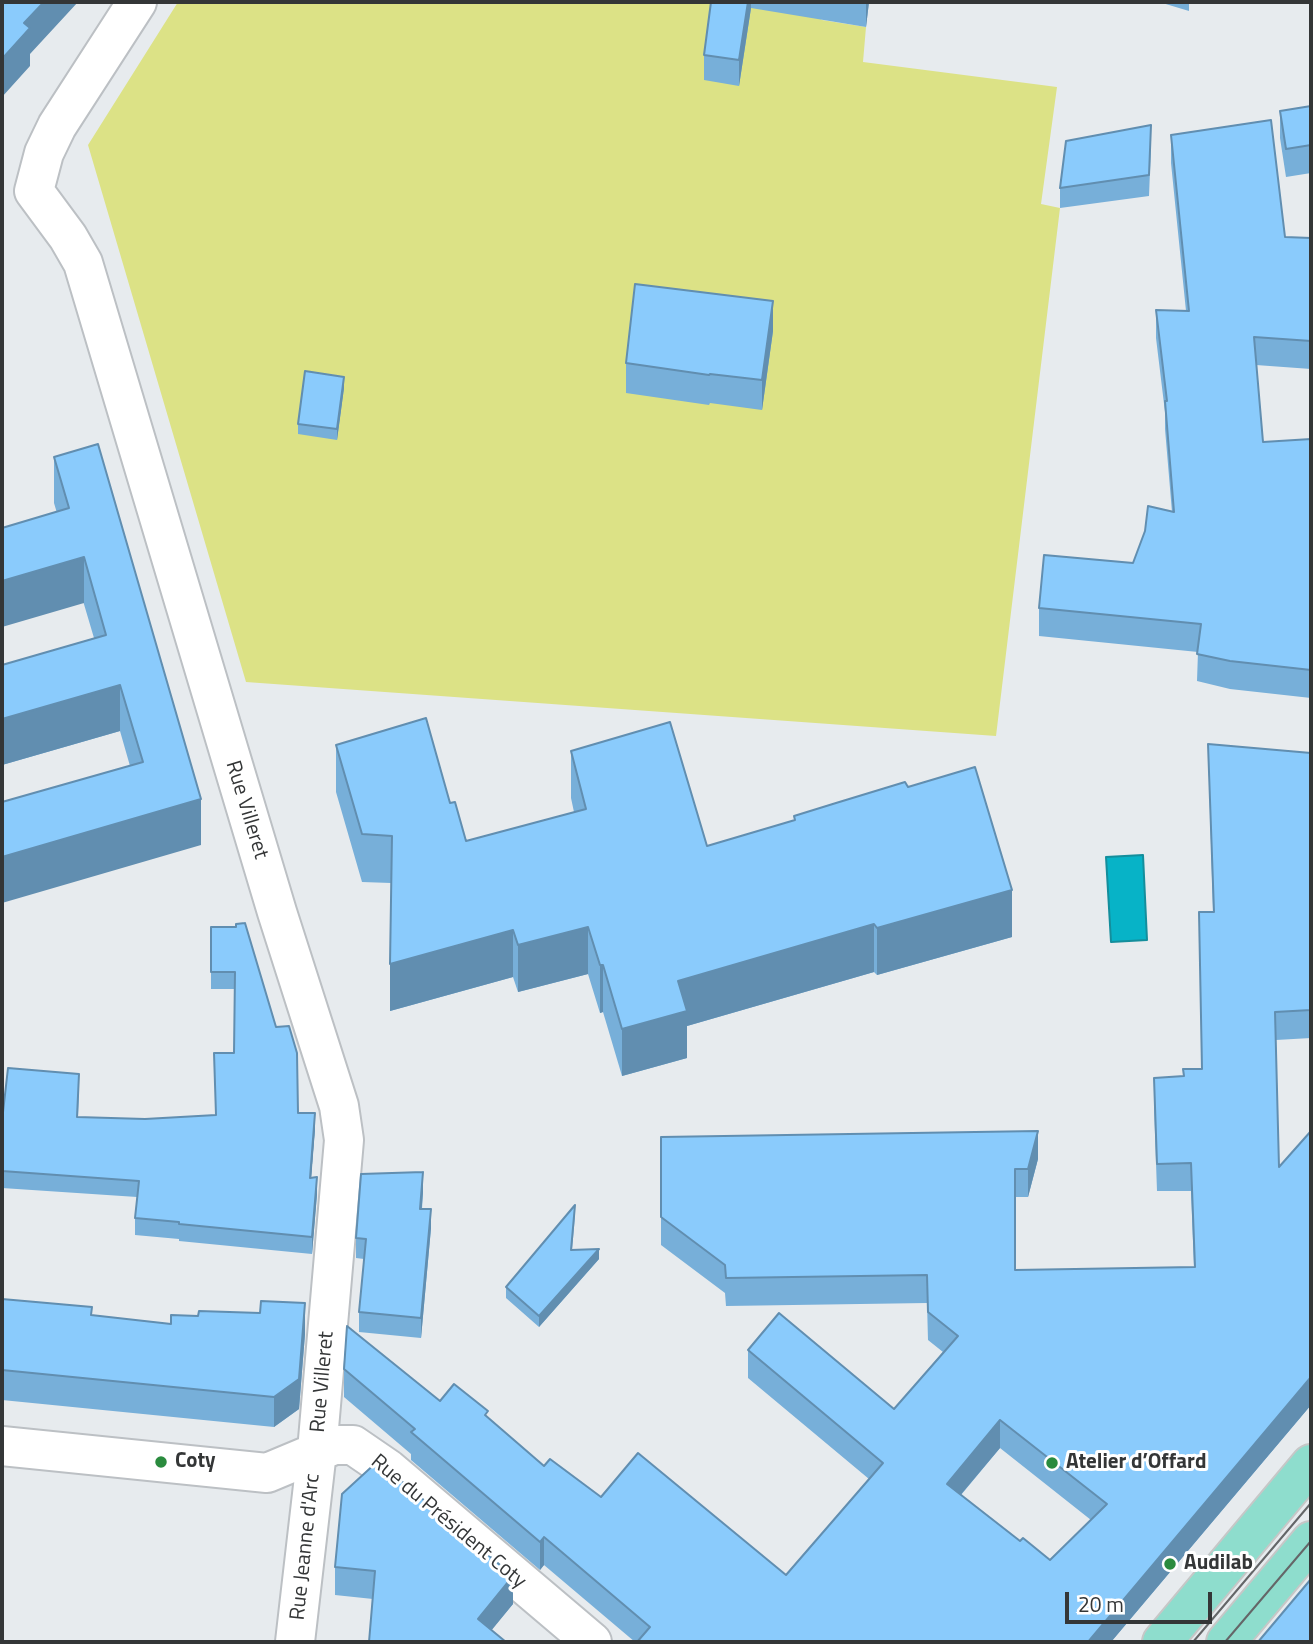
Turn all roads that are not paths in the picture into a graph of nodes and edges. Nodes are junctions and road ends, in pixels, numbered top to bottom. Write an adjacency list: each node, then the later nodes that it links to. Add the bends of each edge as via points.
1 (137, 2): 2 (street)
2 (18, 195): 4 (street, Rue Villeret, via 68,237 83,262 277,912 340,1106 344,1140)
3 (2, 1446): 4 (street, Rue du Président Coty, via 267,1473)
4 (317, 1451): 7 (street, Rue Jeanne d'Arc); 8 (street, Rue du Président Coty, via 353,1445 388,1469)
5 (1311, 1464): 9 (main road)
6 (1311, 1541): 10 (main road)
7 (295, 1642)
8 (592, 1642)
9 (1162, 1642)
10 (1226, 1642)

